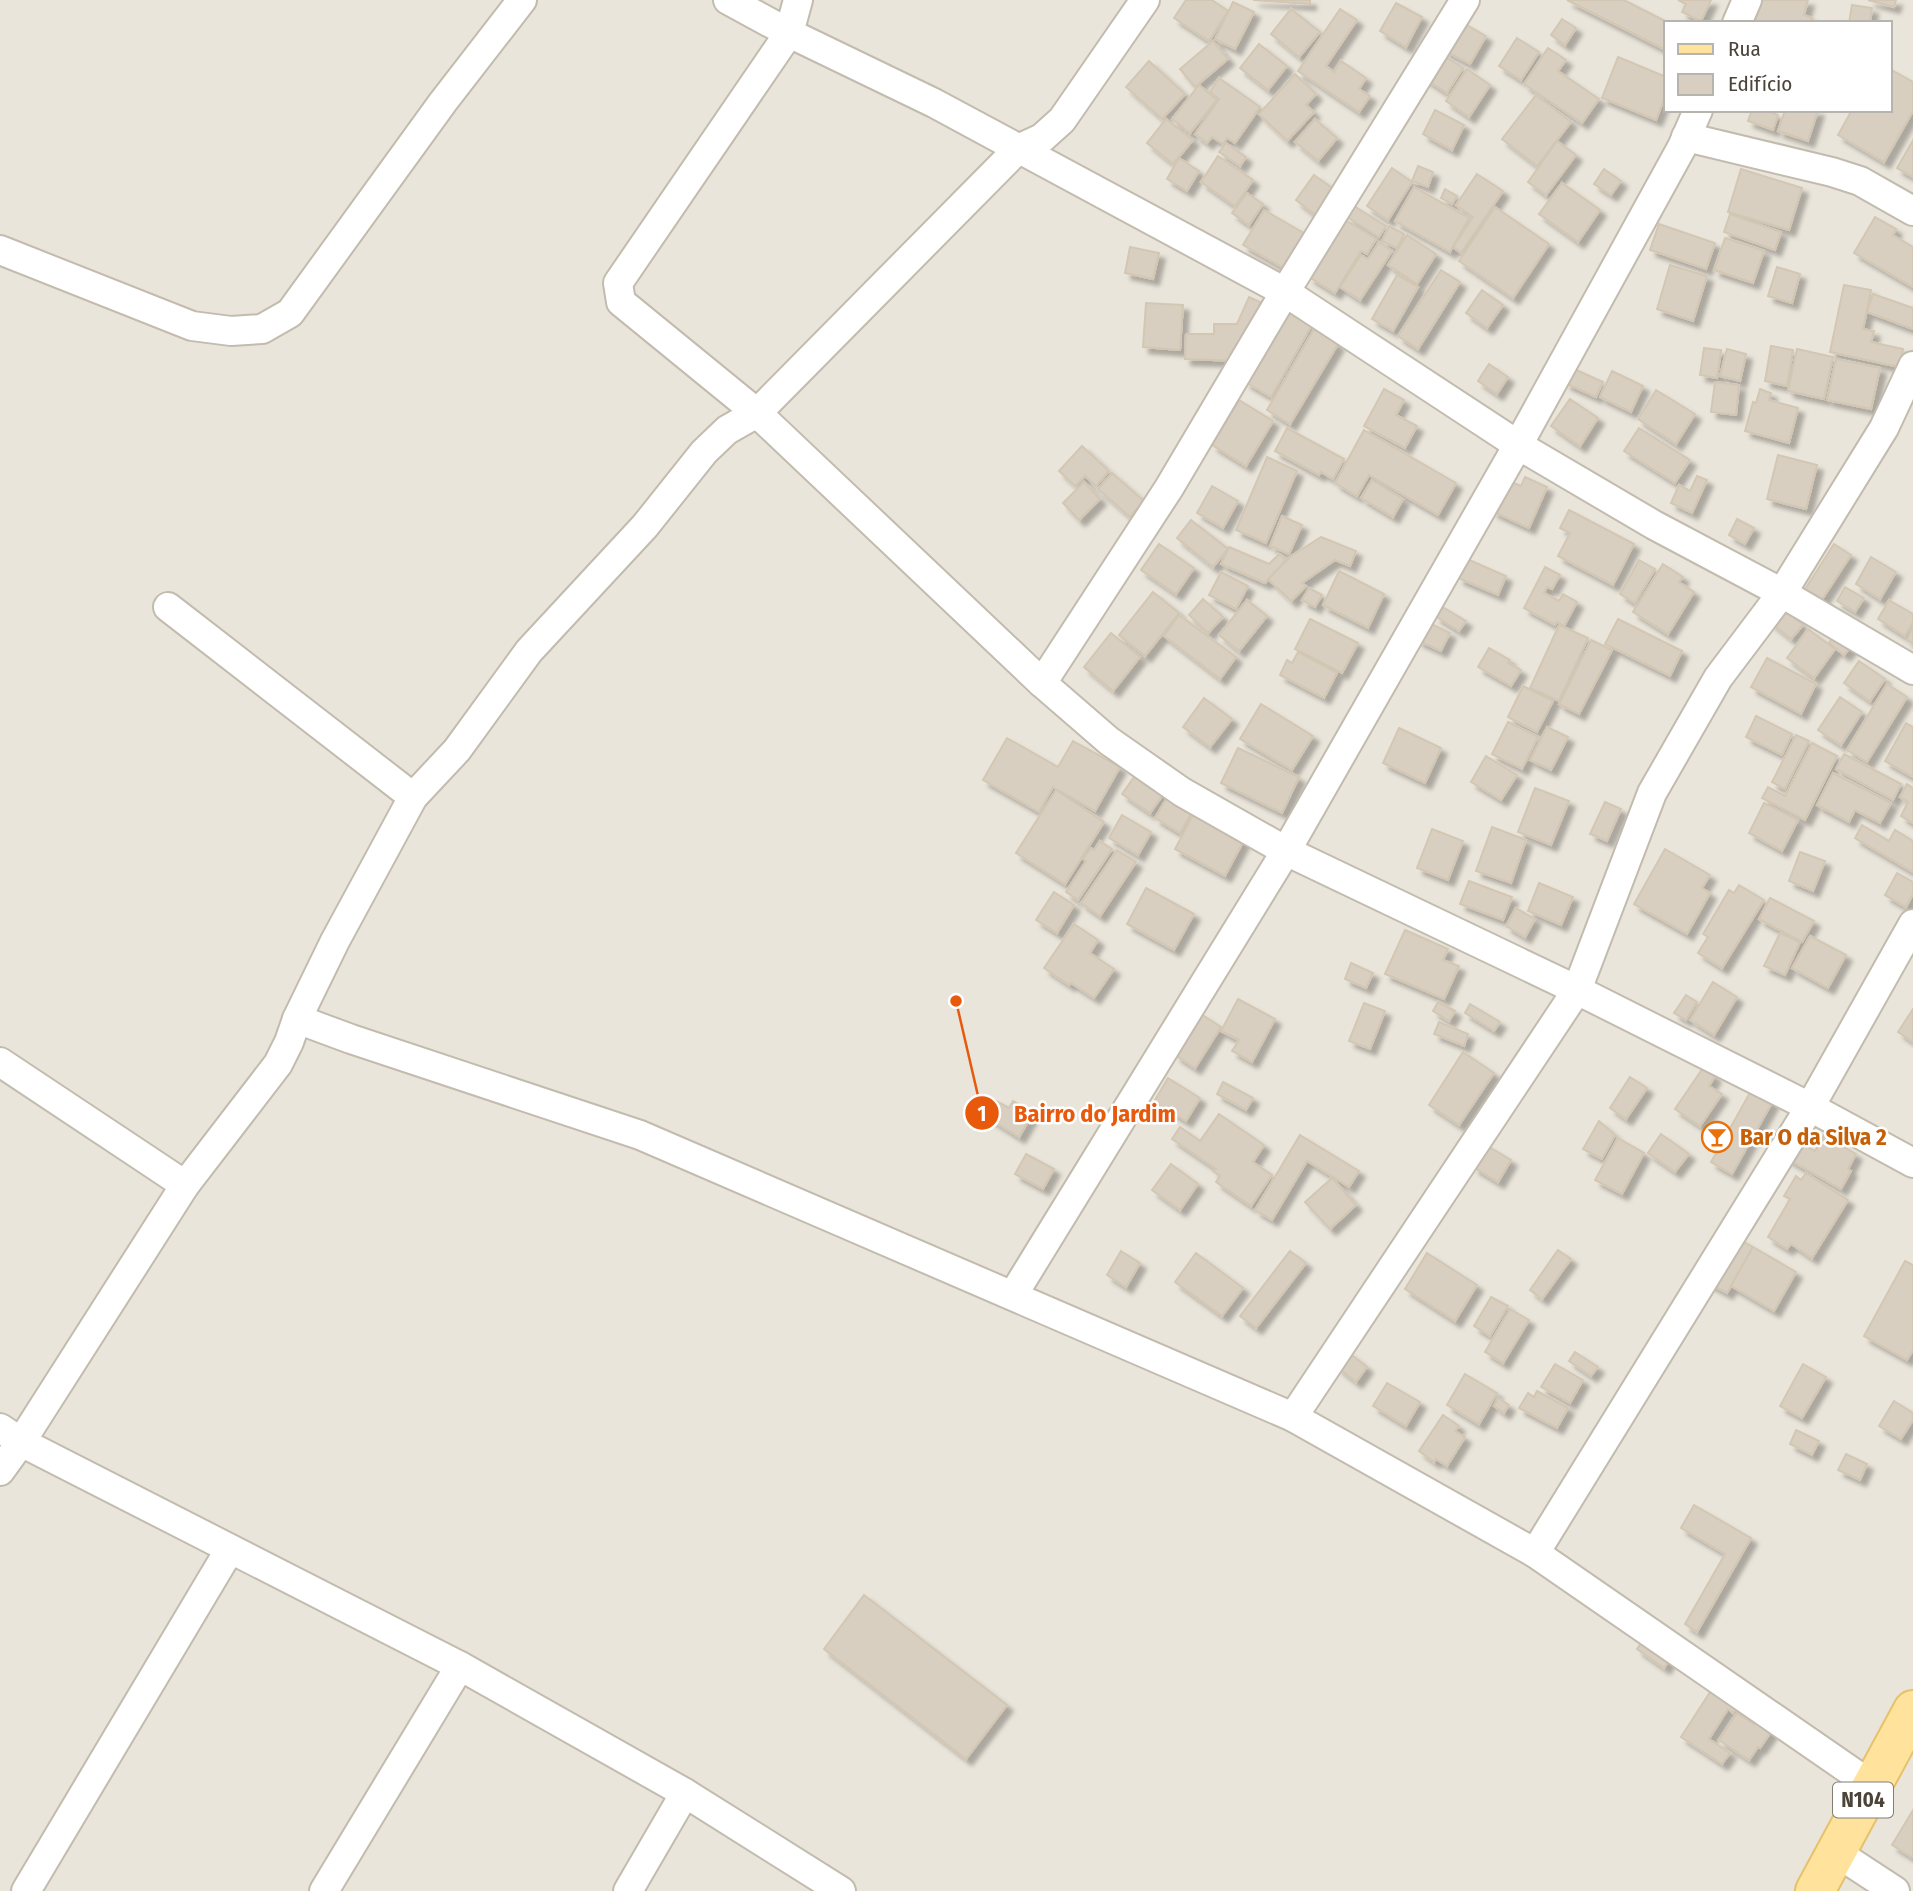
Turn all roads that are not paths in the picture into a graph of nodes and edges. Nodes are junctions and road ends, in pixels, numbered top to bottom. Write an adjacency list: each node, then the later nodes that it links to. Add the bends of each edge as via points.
1 (522, 0): 13 (street, via 290,313 262,329 192,326)
2 (728, 0): 8 (street)
3 (798, 0): 8 (street)
4 (1145, 0): 11 (street, via 1062,120 1042,138)
5 (1465, 0): 14 (street)
6 (1747, 0): 7 (street)
7 (1738, 21)
8 (789, 33): 11 (street); 16 (street, via 618,283 621,302)
9 (1697, 112): 10 (street)
10 (1686, 137): 12 (street, via 1860,181); 17 (street)
11 (1018, 149): 14 (street); 16 (street)
12 (1913, 211)
13 (0, 250)
14 (1285, 292): 17 (street); 21 (street, via 1168,488)
15 (1913, 366): 18 (street, via 1884,428)
16 (757, 413): 21 (street); 22 (street, via 727,430 704,452 645,526 529,651 457,750)
17 (1517, 445): 18 (street); 23 (street)
18 (1782, 593): 20 (street); 25 (street, via 1718,678 1652,793)
19 (168, 607): 22 (street)
20 (1913, 670)
21 (1042, 682): 23 (street, via 1109,741 1182,792)
22 (414, 797): 26 (street)
23 (1286, 850): 25 (street); 31 (street)
24 (1913, 924): 28 (street)
25 (1577, 990): 28 (street); 32 (street)
26 (297, 1018): 30 (street, via 278,1064); 31 (street, via 640,1135)
27 (0, 1062): 30 (street)
28 (1810, 1107): 29 (street); 36 (street)
29 (1913, 1163)
30 (185, 1185): 33 (street)
31 (1013, 1295): 32 (street)
32 (1293, 1417): 36 (street)
33 (10, 1434): 34 (street); 35 (street)
34 (0, 1471)
35 (230, 1549): 37 (street); 42 (street)
36 (1535, 1553): 39 (street)
37 (460, 1666): 40 (street); 43 (street)
38 (1913, 1710): 39 (main road, N104)
39 (1871, 1785): 41 (main road, N104)
40 (685, 1793): 44 (street); 45 (street)
41 (1837, 1853): 46 (main road, N104); 47 (street)
42 (26, 1891)
43 (324, 1891)
44 (628, 1891)
45 (841, 1891)
46 (1815, 1891)
47 (1895, 1891)

